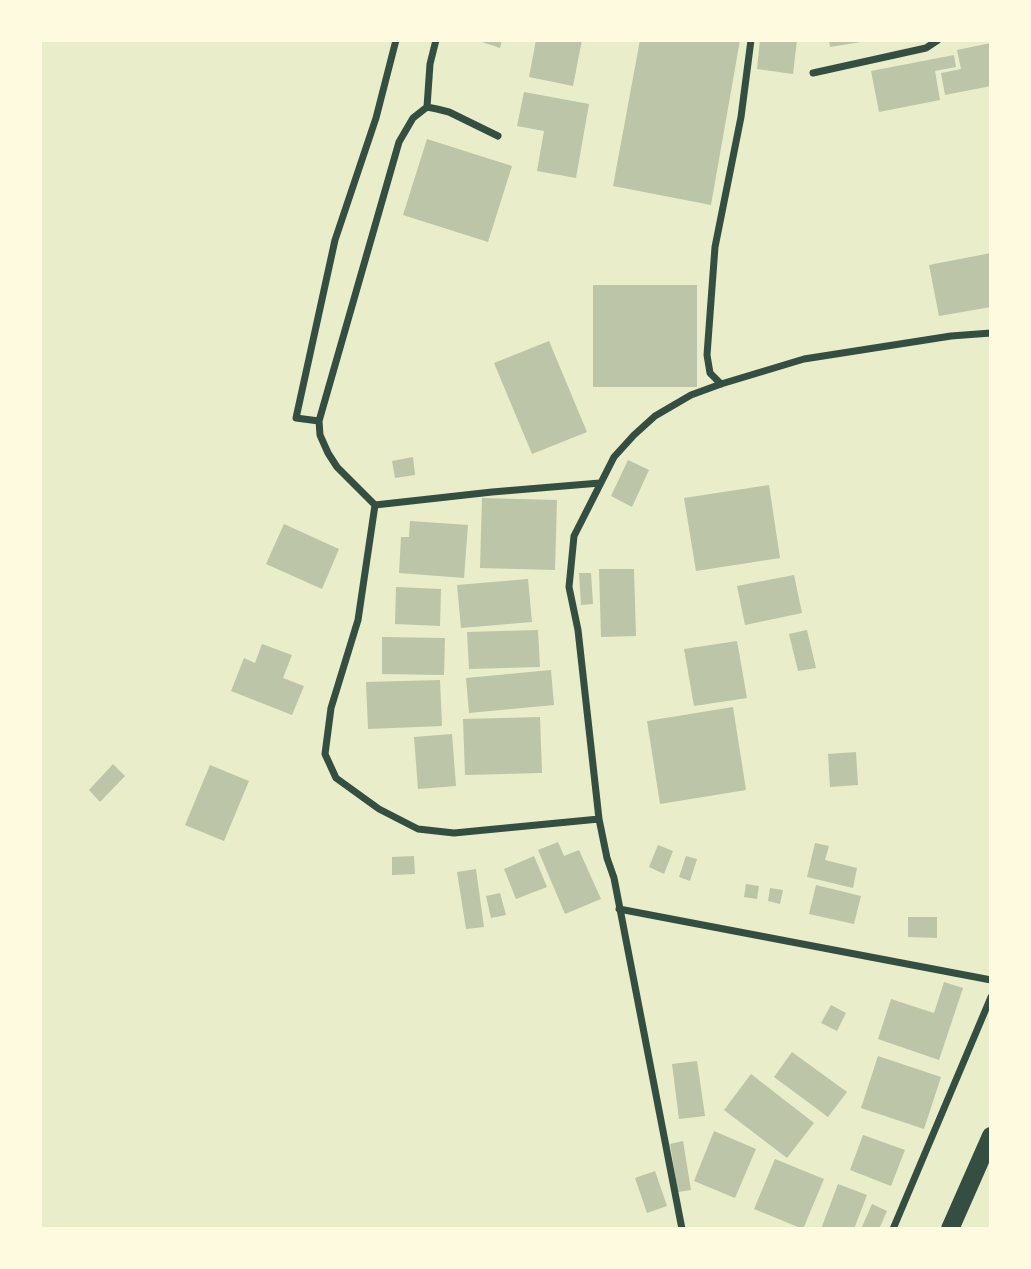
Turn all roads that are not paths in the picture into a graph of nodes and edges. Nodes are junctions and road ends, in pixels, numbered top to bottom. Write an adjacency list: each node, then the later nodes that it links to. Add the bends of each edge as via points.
1 (396, 40): 10 (street, via 376,118 335,240 296,418)
2 (436, 40): 6 (street)
3 (751, 40): 9 (street, via 715,247 707,355 710,373)
4 (938, 40): 5 (street, via 926,48)
5 (813, 73)
6 (427, 107): 7 (street, via 449,111); 10 (street, via 413,118 399,142)
7 (498, 136)
8 (991, 333): 9 (street, via 804,359)
9 (721, 384): 11 (street, via 655,416 614,457)
10 (319, 421): 12 (street, via 320,435 337,467)
11 (600, 483): 12 (street); 13 (street, via 574,536 569,587 578,630)
12 (376, 505): 13 (street, via 358,620 331,708 325,754 336,778 418,830 454,833)
13 (598, 819): 14 (street)
14 (619, 909): 15 (street); 18 (street)
15 (991, 980)
16 (991, 997): 19 (street)
17 (991, 1136): 20 (main road)
18 (682, 1229)
19 (894, 1229)
20 (950, 1229)

